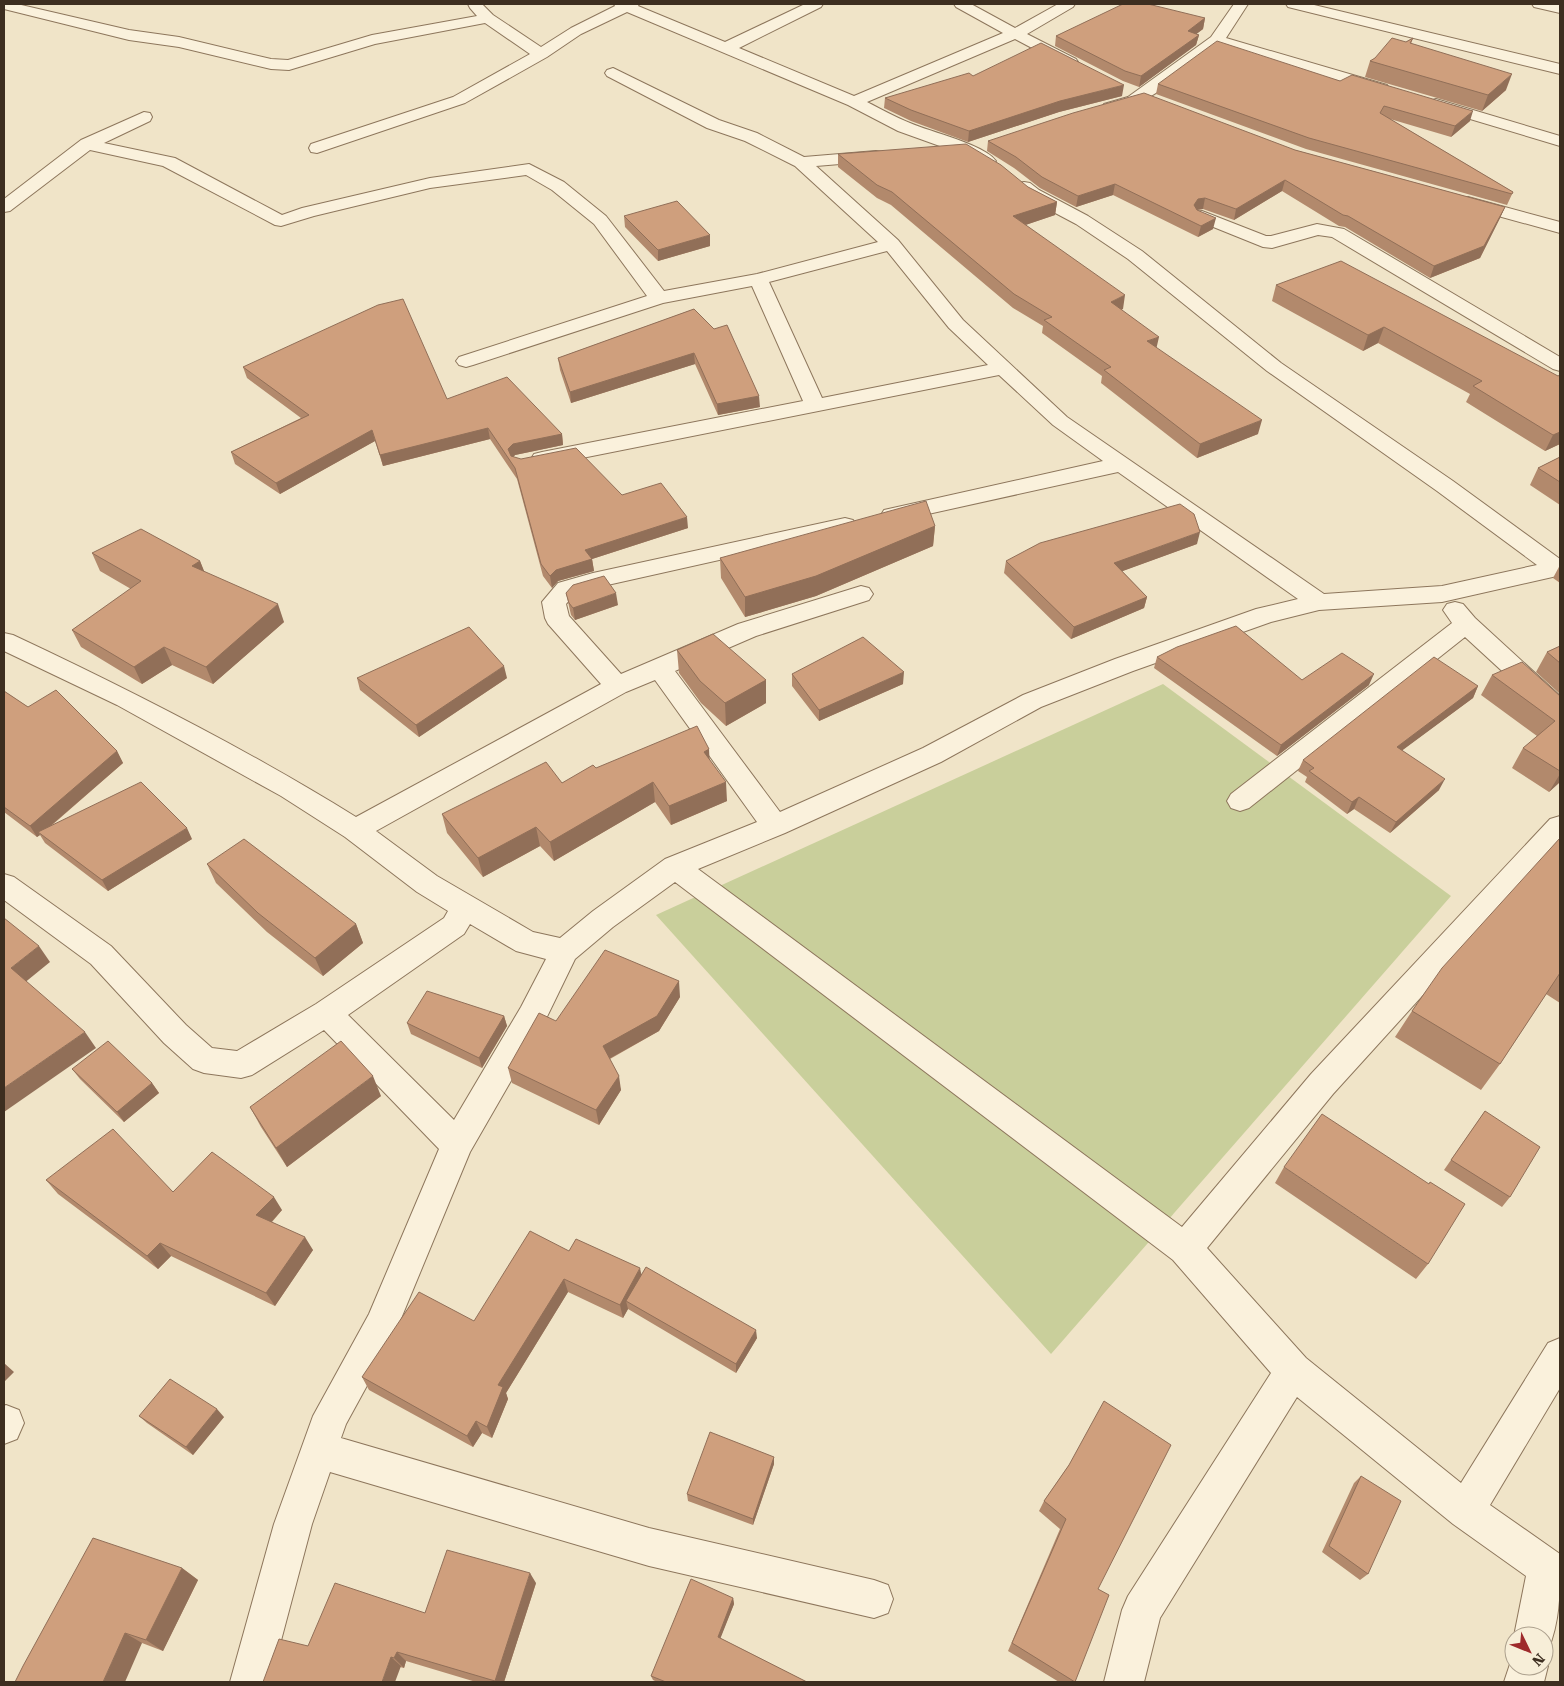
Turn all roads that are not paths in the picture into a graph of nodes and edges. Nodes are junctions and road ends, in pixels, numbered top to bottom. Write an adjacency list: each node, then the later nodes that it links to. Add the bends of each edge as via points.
1 (474, 4): 11 (street)
2 (816, 4): 15 (street)
3 (961, 4): 13 (street)
4 (1068, 4): 13 (street)
5 (1241, 4): 14 (street)
6 (1293, 4): 18 (street)
7 (1539, 4): 10 (street)
8 (4, 5): 11 (street, via 129,35 289,65 372,40)
9 (627, 5): 15 (street); 16 (street)
10 (1560, 9)
11 (488, 18): 16 (street)
12 (1206, 23): 14 (street)
13 (1017, 33): 17 (street); 23 (street)
14 (1220, 34): 21 (street); 25 (street, via 1179,69 1134,100)
15 (726, 48): 23 (street)
16 (540, 54): 30 (street, via 459,100)
17 (1082, 68)
18 (1560, 69)
19 (613, 73): 34 (street, via 713,124 751,137)
20 (1124, 89): 24 (street)
21 (1397, 93)
22 (1425, 101): 27 (street)
23 (854, 102): 31 (street, via 904,127)
24 (1158, 104)
25 (1090, 112)
26 (144, 117): 28 (street)
27 (1560, 141)
28 (86, 144): 36 (street); 41 (street, via 169,162 280,221 430,184 529,169 558,186 600,220)
29 (985, 144): 31 (street)
30 (317, 148)
31 (968, 150): 32 (street); 48 (street, via 1033,194 1082,220 1135,255 1274,367)
32 (930, 152)
33 (892, 155): 34 (street)
34 (801, 162): 39 (street)
35 (1455, 198): 38 (street)
36 (4, 207)
37 (1202, 216): 43 (street, via 1262,242 1317,229 1338,233)
38 (1560, 228)
39 (891, 244): 40 (street); 44 (street, via 956,324)
40 (758, 279): 41 (street); 45 (street)
41 (659, 298): 42 (street)
42 (466, 361)
43 (1560, 365)
44 (1004, 368): 45 (street); 47 (street, via 1060,421)
45 (815, 405): 46 (street)
46 (523, 462)
47 (1122, 464): 51 (street); 55 (street, via 566,589 554,602 557,618)
48 (1559, 567): 50 (street)
49 (861, 594): 54 (street, via 747,630)
50 (1442, 594): 51 (street); 52 (street)
51 (1318, 602): 58 (street, via 1265,615 1032,701 932,755)
52 (1466, 624): 56 (street); 57 (street)
53 (4, 641): 60 (street, via 126,699 290,789)
54 (660, 669): 55 (street); 58 (street)
55 (617, 686): 60 (street)
56 (1560, 710)
57 (1240, 801)
58 (774, 826): 61 (street)
59 (1560, 826): 67 (street, via 1322,1084)
60 (356, 830): 63 (street, via 427,884)
61 (675, 867): 64 (street); 67 (street)
62 (4, 885): 65 (street, via 101,956 204,1060 241,1065)
63 (465, 908): 64 (street, via 526,942); 65 (street, via 454,926)
64 (565, 951): 66 (street, via 532,1016)
65 (327, 1013): 66 (street)
66 (457, 1145): 70 (street, via 381,1326 331,1416)
67 (1185, 1249): 69 (street)
68 (1560, 1355): 71 (street)
69 (1293, 1371): 71 (street); 76 (street, via 1142,1610)
70 (318, 1450): 73 (street, via 650,1547); 75 (street, via 293,1524)
71 (1466, 1511): 72 (street)
72 (1554, 1571): 74 (street)
73 (874, 1598)
74 (1537, 1626)
75 (250, 1682)
76 (1124, 1682)

